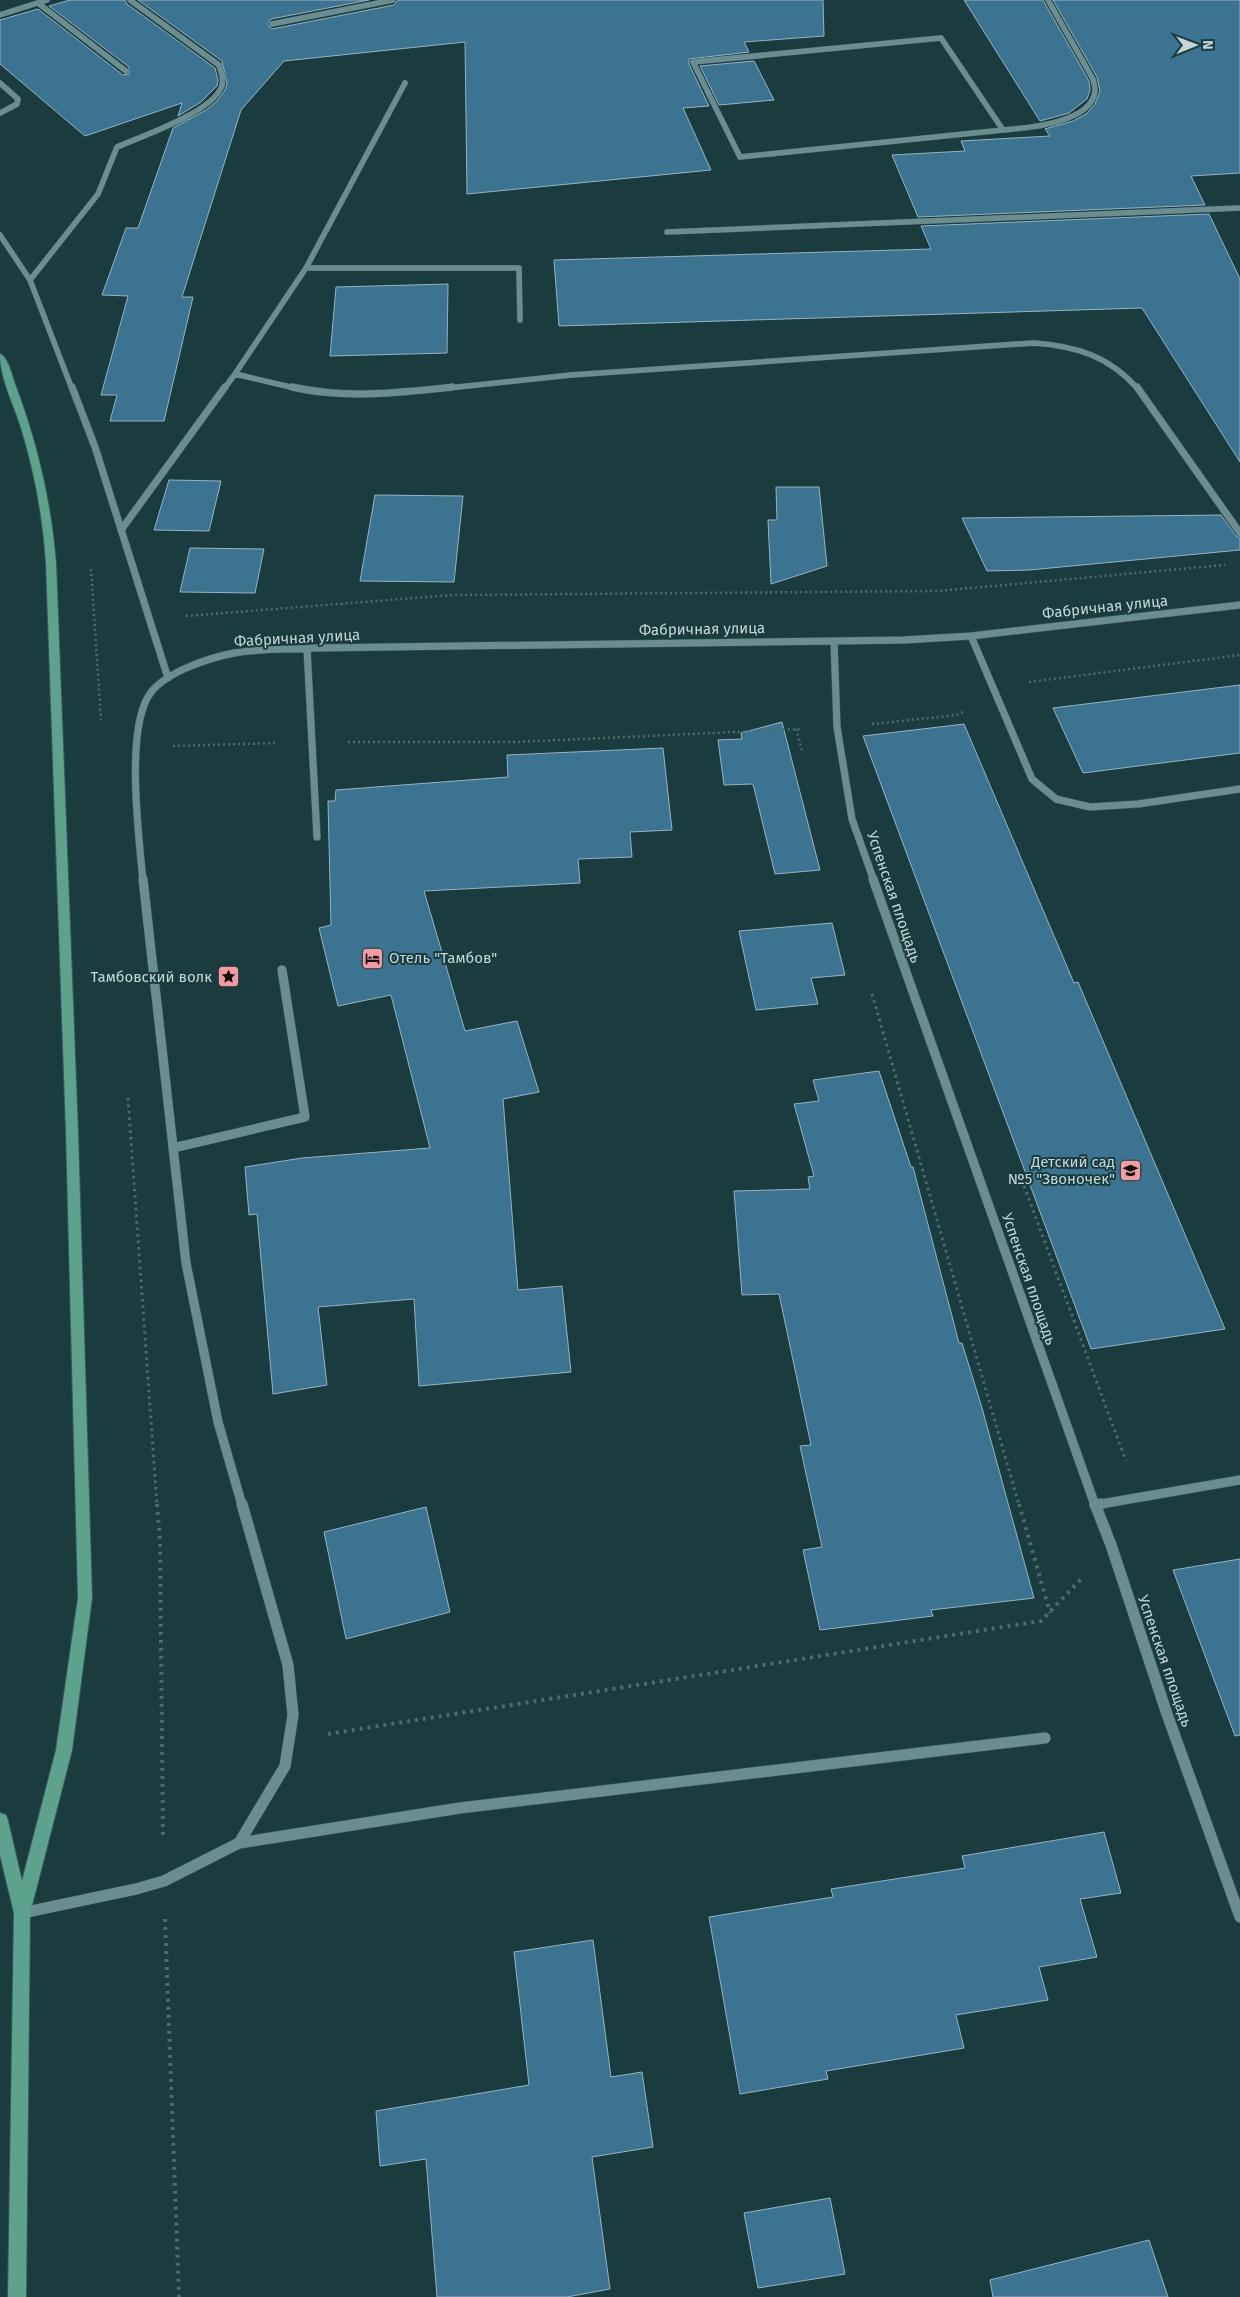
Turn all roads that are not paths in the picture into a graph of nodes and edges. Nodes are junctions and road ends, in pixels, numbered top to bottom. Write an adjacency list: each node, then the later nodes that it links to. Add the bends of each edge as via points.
1 (47, 0): 5 (street)
2 (130, 0): 17 (street, via 219,64 222,88 199,110 117,147 98,194)
3 (393, 0): 7 (street)
4 (1048, 0): 12 (street, via 1093,79 1095,91 1090,102 1062,121)
5 (38, 3): 6 (street); 8 (street)
6 (0, 15)
7 (272, 24)
8 (126, 71)
9 (405, 82): 16 (street)
10 (0, 83): 11 (street, via 18,99 18,104)
11 (0, 113)
12 (1003, 130): 12 (street, via 740,157 693,62 941,38)
13 (1240, 208): 14 (street)
14 (667, 232)
15 (0, 235): 17 (street)
16 (306, 268): 18 (lane, via 519,268); 20 (street)
17 (30, 280): 21 (street, via 95,447)
18 (520, 320)
19 (0, 357): 37 (main road, via 14,389 33,455 48,530 54,616 85,1598 64,1750)
20 (235, 374): 21 (street); 22 (street, via 295,388 376,396 581,375 1034,343 1059,345 1085,351 1110,363 1126,376)
21 (121, 530): 27 (street)
22 (1240, 533)
23 (1240, 605): 24 (street, Фабричная улица)
24 (971, 636): 25 (street, Фабричная улица); 28 (street, via 1032,779 1056,799 1090,807 1138,804)
25 (834, 641): 26 (street, Фабричная улица); 33 (street, Успенская площадь, via 837,727 852,820)
26 (307, 649): 27 (street, Фабричная улица, via 235,653 201,662); 29 (street)
27 (168, 678): 31 (street, Фабричная улица, via 152,691 140,713 135,747 140,849)
28 (1240, 789)
29 (317, 837)
30 (282, 970): 31 (street, via 305,1117)
31 (173, 1148): 36 (street, Фабричная улица, via 186,1263 218,1422 288,1665 293,1715 285,1766)
32 (1240, 1480): 33 (street)
33 (1095, 1505): 38 (street, Успенская площадь)
34 (1045, 1738): 36 (street, via 460,1808)
35 (0, 1821): 37 (main road)
36 (239, 1843): 37 (street, via 164,1881)
37 (22, 1913): 39 (main road)
38 (1240, 1917)
39 (17, 2297)

